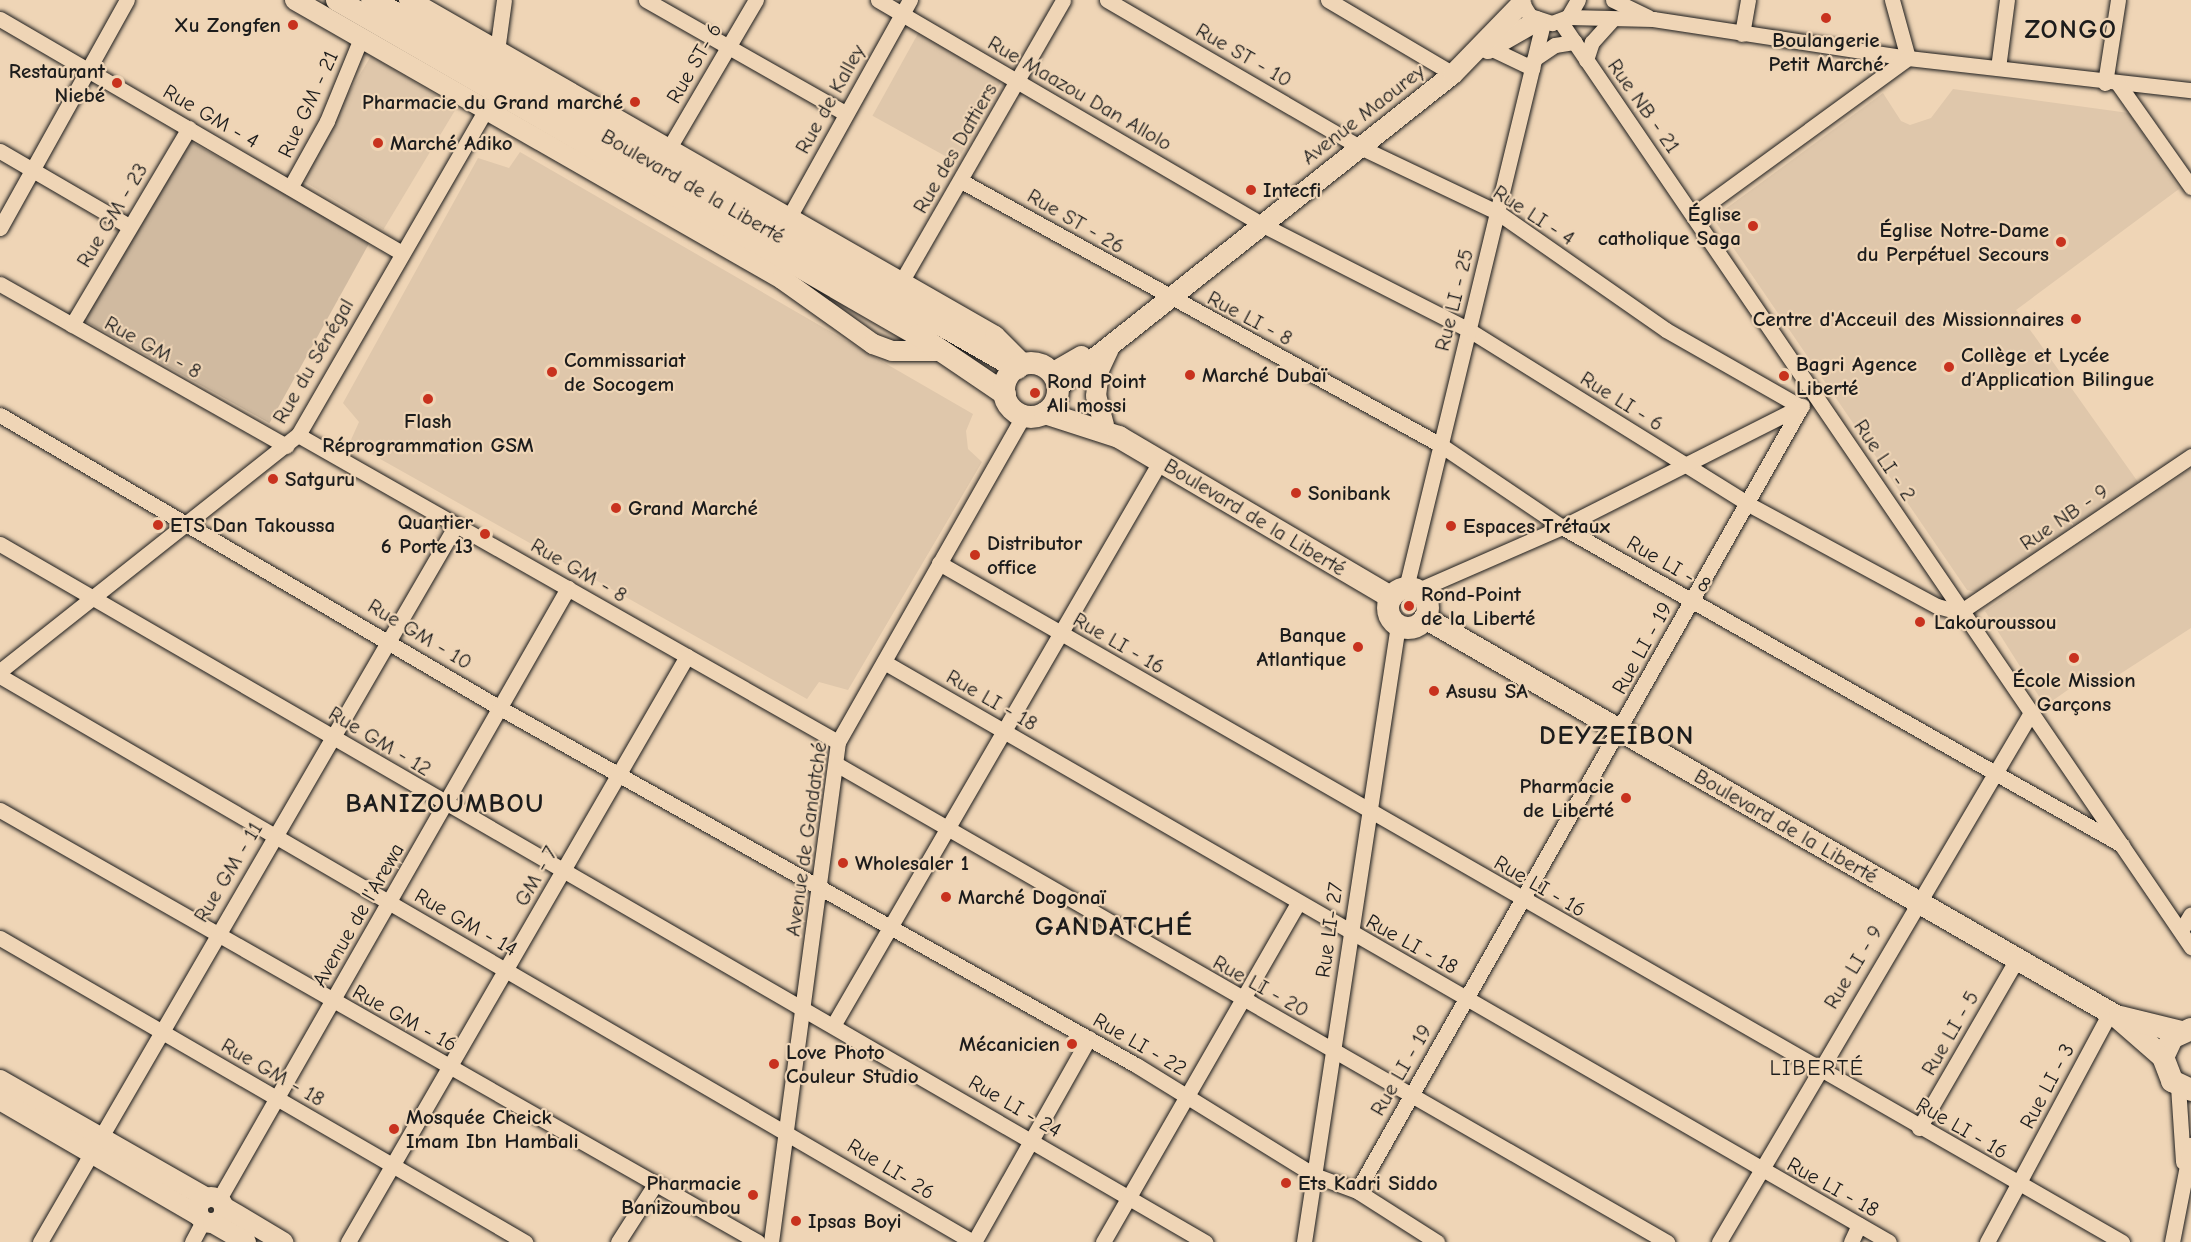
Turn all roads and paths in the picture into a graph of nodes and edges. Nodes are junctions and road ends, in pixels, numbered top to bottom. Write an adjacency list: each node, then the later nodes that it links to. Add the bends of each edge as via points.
1 (127, 0): 38 (street)
2 (296, 0): 28 (main road, Boulevard de la Liberté)
3 (337, 0): 66 (highway, Boulevard de la Liberté)
4 (372, 0): 67 (highway, Boulevard de la Liberté)
5 (409, 0): 32 (main road, Boulevard de la Liberté)
6 (504, 0): 32 (street)
7 (645, 0): 30 (street)
8 (756, 0): 30 (street, Rue ST- 6)
9 (878, 0): 21 (street, Rue Maazou Dan Allolo)
10 (910, 0): 21 (street, Rue de Kalley)
11 (1063, 0): 40 (street, Rue des Dattiers)
12 (1107, 0): 46 (street, Rue ST - 10)
13 (1328, 0): 39 (street)
14 (1578, 0): 23 (street)
15 (1613, 0): 25 (street)
16 (1748, 0): 27 (street)
17 (1892, 0): 33 (street)
18 (2007, 0): 37 (street)
19 (2118, 0): 41 (street)
20 (1520, 2): 26 (street); 34 (main road, Avenue Maourey)
21 (902, 14): 40 (street, Rue Maazou Dan Allolo); 44 (street, Rue de Kalley)
22 (0, 19): 38 (street, Rue GM - 4)
23 (1564, 19): 24 (street); 26 (street); 29 (street, Rue NB - 21)
24 (1613, 19): 25 (street); 35 (street, via 1592,42)
25 (1653, 19): 27 (street)
26 (1540, 22): 31 (main road, Avenue Maourey); 36 (street, Rue LI - 25)
27 (1742, 34): 33 (street)
28 (361, 38): 43 (main road, Boulevard de la Liberté); 51 (street, Rue GM - 21, via 327,121)
29 (1575, 42): 35 (street, Rue NB - 21); 36 (street, via 1555,45)
30 (728, 46): 44 (street); 47 (street, Rue ST- 6)
31 (1490, 48): 34 (main road, Avenue Maourey); 36 (street)
32 (496, 51): 47 (main road, Boulevard de la Liberté)
33 (1908, 58): 37 (street); 54 (street)
34 (1471, 59): 39 (main road, Avenue Maourey)
35 (1586, 60): 54 (street, Rue NB - 21)
36 (1533, 63): 53 (street, Rue LI - 25)
37 (1998, 68): 41 (street)
38 (89, 70): 45 (street, Rue GM - 4); 49 (street)
39 (1453, 74): 46 (main road, Avenue Maourey)
40 (1018, 81): 50 (street, Rue des Dattiers); 56 (street, Rue Maazou Dan Allolo)
41 (2112, 84): 42 (street); 52 (street)
42 (2191, 90)
43 (487, 107): 59 (street, Rue du Sénégal); 66 (main road, Boulevard de la Liberté, via 782,279 873,344 892,351)
44 (845, 113): 55 (street, Rue de Kalley)
45 (189, 128): 51 (street, Rue GM - 4); 57 (street, Rue GM - 23)
46 (1360, 147): 53 (street, Rue LI - 4); 56 (main road, Avenue Maourey)
47 (669, 148): 55 (main road, Boulevard de la Liberté)
48 (0, 151): 49 (street)
49 (33, 170): 57 (street); 58 (street)
50 (963, 182): 61 (street, Rue des Dattiers); 62 (street, Rue ST - 26)
51 (291, 186): 59 (street, Rue GM - 4)
52 (2191, 187)
53 (1497, 212): 64 (street, Rue LI - 25); 69 (street, Rue LI - 4, via 1666,330)
54 (1694, 214): 68 (street, Rue LI - 2)
55 (788, 219): 61 (main road, Boulevard de la Liberté)
56 (1261, 224): 62 (main road, Avenue Maourey); 64 (street, Rue LI - 6)
57 (129, 226): 63 (street, Rue GM - 23)
58 (0, 228)
59 (401, 252): 72 (street, Rue du Sénégal)
60 (0, 284): 63 (street, Rue GM - 8)
61 (900, 284): 67 (main road, Boulevard de la Liberté, via 963,321 1002,327)
62 (1167, 298): 65 (main road, Avenue Maourey); 73 (street, Rue LI - 8)
63 (72, 325): 74 (street, Rue GM - 8)
64 (1469, 330): 73 (street, Rue LI - 25); 77 (street, Rue LI - 6)
65 (1116, 340): 67 (main road, Avenue Maourey); 71 (main road, via 1099,370 1096,396)
66 (942, 351): 67 (highway, Boulevard de la Liberté, via 1005,394 1007,379)
67 (1040, 385): 71 (highway, Boulevard de la Liberté); 83 (street, Avenue de Gandatché)
68 (1819, 401): 69 (street); 88 (street, Rue LI - 2)
69 (1801, 407): 77 (street); 78 (street, Rue LI - 19)
70 (0, 415): 79 (street, Rue GM - 10)
71 (1111, 431): 76 (highway, Boulevard de la Liberté)
72 (298, 435): 74 (street, Rue du Sénégal); 80 (street, Rue GM - 8)
73 (1439, 444): 81 (street, Rue LI - 8); 85 (street, Rue LI - 25)
74 (286, 446): 79 (street, Rue du Sénégal)
75 (2191, 456): 88 (street, Rue NB - 9)
76 (1161, 460): 85 (highway, Boulevard de la Liberté); 91 (street)
77 (1683, 464): 78 (street, Rue LI - 6); 81 (street)
78 (1750, 505): 87 (street, Rue LI - 19); 88 (street, Rue LI - 6, via 1907,591)
79 (191, 523): 86 (street, Rue du Sénégal); 92 (street, Rue GM - 10)
80 (456, 525): 84 (street, Rue GM - 8); 92 (street, Rue GM - 11)
81 (1562, 527): 85 (street); 87 (street, Rue LI - 8)
82 (0, 544): 86 (street, Rue GM - 12)
83 (939, 563): 91 (street, Rue LI - 16); 94 (street, Avenue de Gandatché)
84 (568, 588): 93 (street, Rue GM - 8); 97 (street, Avenue de l'Arewa)
85 (1405, 592): 89 (highway, via 1426,600); 90 (highway, via 1389,615)
86 (92, 598): 95 (street, Rue du Sénégal); 101 (street, Rue GM - 12)
87 (1692, 602): 99 (street, Rue LI - 19); 105 (street, Rue LI - 8)
88 (1960, 612): 98 (street, Rue LI - 2)
89 (1425, 618): 90 (highway, via 1416,626); 99 (highway, Boulevard de la Liberté)
90 (1398, 625): 108 (street, Rue LI- 27)
91 (1060, 634): 100 (street); 108 (street, Rue LI - 16)
92 (389, 638): 97 (street, Rue GM - 10); 101 (street, Rue GM - 11)
93 (687, 656): 102 (street, Rue GM - 8); 104 (street, GM - 7)
94 (884, 662): 100 (street, Rue LI - 18); 102 (street, Avenue de Gandatché)
95 (0, 671)
96 (0, 676): 110 (street, Rue GM - 14)
97 (500, 708): 104 (street, Rue GM - 10); 106 (street, Avenue de l'Arewa)
98 (2029, 716): 105 (street, Rue LI - 9); 111 (street, Rue LI - 2)
99 (1620, 730): 114 (street, Rue LI - 19); 115 (highway, Boulevard de la Liberté)
100 (1004, 732): 109 (street); 117 (street, Rue LI - 18)
101 (331, 736): 106 (street, Rue GM - 12); 110 (street, Rue GM - 11)
102 (838, 742): 103 (street, Avenue de Gandatché)
103 (836, 764): 109 (street, Rue LI - 20); 113 (street, Avenue de Gandatché)
104 (619, 774): 112 (street, GM - 7); 113 (street, Rue GM - 10)
105 (1990, 774): 111 (street, Rue LI - 8); 115 (street, Rue LI - 9)
106 (445, 804): 112 (street, Rue GM - 12); 116 (street, Avenue de l'Arewa)
107 (0, 810): 121 (street, Rue GM - 16)
108 (1367, 811): 114 (street, Rue LI - 16); 122 (street, Rue LI- 27)
109 (947, 830): 119 (street); 128 (street, Rue LI - 20)
110 (274, 836): 116 (street, Rue GM - 14); 121 (street, Rue GM - 11)
111 (2122, 845): 120 (street, Rue LI - 2)
112 (564, 870): 126 (street, GM - 7); 130 (street, Rue GM - 12)
113 (819, 886): 119 (street, Rue LI - 22); 130 (street, Avenue de Gandatché)
114 (1522, 901): 127 (street, Rue LI - 19); 139 (street, Rue LI - 16)
115 (1917, 901): 125 (highway, Boulevard de la Liberté); 139 (street, Rue LI - 9)
116 (390, 902): 126 (street, Rue GM - 14); 129 (street, Avenue de l'Arewa)
117 (1297, 904): 122 (street, Rue LI - 18); 128 (street)
118 (2191, 914): 120 (street)
119 (891, 927): 132 (street); 135 (street, Rue LI - 22)
120 (2182, 928): 124 (street, Rue LI - 2)
121 (216, 932): 129 (street, Rue GM - 16); 134 (street, Rue GM - 11)
122 (1349, 933): 127 (street, Rue LI - 18); 136 (street, Rue LI- 27)
123 (0, 938): 134 (street, Rue GM - 18)
124 (2191, 947)
125 (2017, 959): 131 (highway, Boulevard de la Liberté); 146 (street, Rue LI - 5)
126 (506, 968): 138 (street, GM - 7); 147 (street, Rue GM - 14)
127 (1466, 999): 142 (street, Rue LI - 19); 152 (street, Rue LI - 18)
128 (1241, 1000): 136 (street, Rue LI - 20); 143 (street)
129 (332, 1001): 138 (street, Rue GM - 16); 144 (street, Avenue de l'Arewa)
130 (802, 1008): 132 (street, Rue LI - 24); 147 (street, Avenue de Gandatché)
131 (2113, 1015): 133 (highway, Boulevard de la Liberté); 137 (highway, Boulevard de la Liberté); 155 (street, Rue LI - 3)
132 (834, 1024): 148 (street, Rue LI - 24)
133 (2186, 1030): 137 (highway)
134 (159, 1032): 144 (street, Rue GM - 18); 149 (street, Rue GM - 11)
135 (1089, 1038): 143 (street, Rue LI - 22); 148 (street)
136 (1333, 1050): 142 (street, Rue LI - 20); 153 (street, Rue LI- 27)
137 (2163, 1057): 141 (highway, via 2167,1074)
138 (448, 1066): 151 (street, GM - 7); 156 (street, Rue GM - 16)
139 (1817, 1069): 146 (street, Rue LI - 16); 152 (street, Rue LI - 9)
140 (0, 1080): 149 (main road)
141 (2185, 1088): 154 (street)
142 (1409, 1095): 157 (street, Rue LI - 19); 175 (street, Rue LI - 20)
143 (1188, 1096): 153 (street, Rue LI - 22); 158 (street)
144 (276, 1098): 151 (street, Rue GM - 18); 159 (street, Avenue de l'Arewa)
145 (0, 1100): 149 (main road)
146 (1919, 1128): 155 (street, Rue LI - 16)
147 (788, 1131): 169 (street, Avenue de Gandatché); 170 (street, Rue LI- 26)
148 (1033, 1142): 158 (street, Rue LI - 24); 170 (street)
149 (96, 1145): 159 (main road); 161 (street, Rue GM - 11)
150 (2191, 1145): 154 (street)
151 (394, 1167): 165 (street, GM - 7); 166 (street, Rue GM - 18)
152 (1760, 1171): 160 (street, Rue LI - 18); 176 (street, Rue LI - 9)
153 (1314, 1175): 157 (street, Rue LI - 22); 173 (street, Rue LI- 27)
154 (2184, 1177): 181 (street)
155 (2020, 1185): 179 (street, Rue LI - 3); 180 (street, Rue LI - 16)
156 (654, 1186): 167 (street); 168 (street, Rue GM - 16)
157 (1357, 1191): 174 (street, Rue LI - 22)
158 (1130, 1198): 171 (street); 172 (street, Rue LI - 24)
159 (211, 1211): 162 (street, Avenue de l'Arewa); 163 (main road); 164 (main road)
160 (1859, 1226): 177 (street); 178 (street, Rue LI - 18)
161 (40, 1242)
162 (192, 1242)
163 (246, 1242)
164 (283, 1242)
165 (348, 1242)
166 (525, 1242)
167 (618, 1242)
168 (758, 1242)
169 (771, 1242)
170 (974, 1242)
171 (1103, 1242)
172 (1205, 1242)
173 (1304, 1242)
174 (1437, 1242)
175 (1667, 1242)
176 (1719, 1242)
177 (1851, 1242)
178 (1889, 1242)
179 (1987, 1242)
180 (2122, 1242)
181 (2172, 1242)

